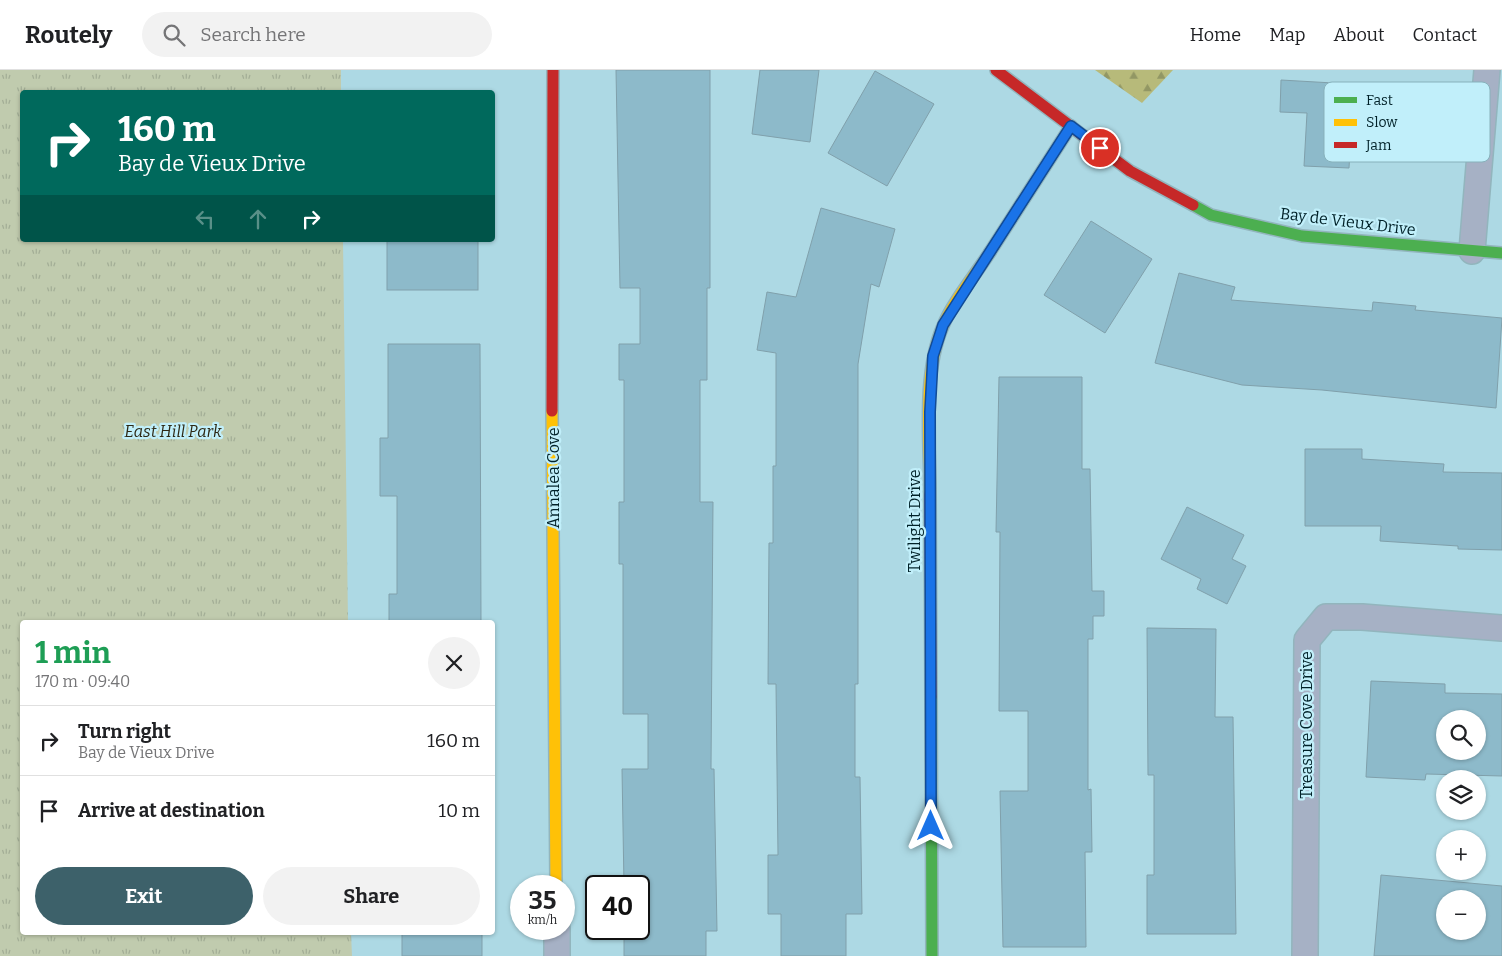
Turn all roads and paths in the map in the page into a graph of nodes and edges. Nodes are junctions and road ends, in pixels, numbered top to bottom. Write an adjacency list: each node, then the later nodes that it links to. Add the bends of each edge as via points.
1 (553, 70): 8 (street, Annalea Cove, via 552,520)
2 (996, 70): 3 (street, Bay de Vieux Drive)
3 (1071, 126): 5 (street, Bay de Vieux Drive, via 1130,171 1211,215 1302,236); 11 (street, Twilight Drive, via 943,325 933,356 930,412)
4 (1479, 162): 5 (street)
5 (1472, 251): 6 (street, Bay de Vieux Drive)
6 (1502, 253)
7 (1502, 628): 12 (street, Treasure Cove Drive, via 1326,617 1307,640)
8 (556, 875)
9 (557, 940): 10 (street)
10 (557, 956)
11 (932, 956)
12 (1305, 956)

